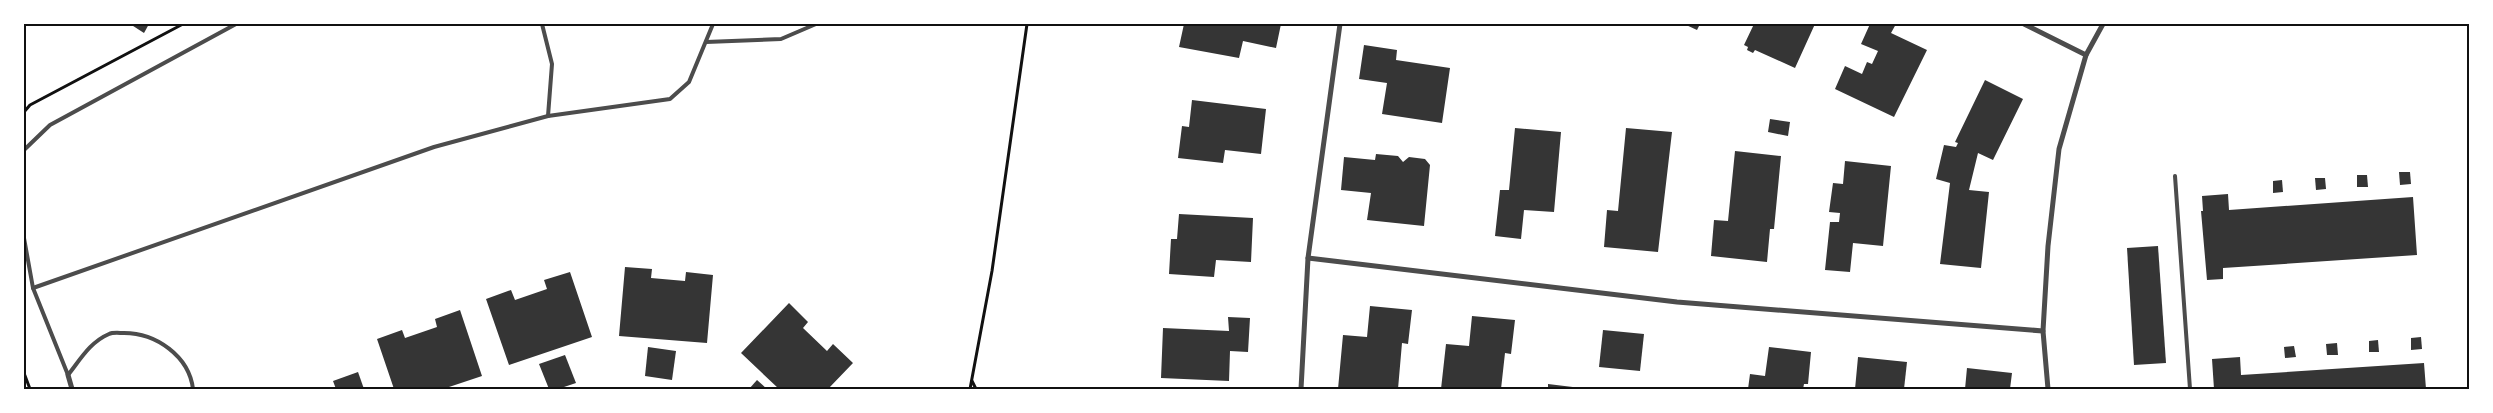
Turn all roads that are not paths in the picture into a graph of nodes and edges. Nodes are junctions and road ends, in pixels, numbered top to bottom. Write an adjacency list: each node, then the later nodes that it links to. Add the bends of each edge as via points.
1 (236, 24): 11 (lane, via 50,125)
2 (542, 24): 10 (lane, via 552,64)
3 (713, 24): 8 (lane)
4 (816, 24): 8 (lane, via 782,39)
5 (1340, 24): 14 (street)
6 (2024, 24): 9 (street)
7 (2104, 24): 9 (street)
8 (706, 42): 10 (lane, via 689,82 670,99)
9 (2086, 55): 16 (street, via 2059,149 2048,246)
10 (548, 116): 15 (lane, via 434,147)
11 (24, 150)
12 (2175, 176): 22 (lane)
13 (24, 238): 15 (lane)
14 (1308, 258): 16 (street, via 1677,302); 20 (street)
15 (33, 288): 17 (lane)
16 (2044, 331): 21 (street)
17 (68, 375): 18 (street); 19 (lane, via 92,344 110,333 135,333 170,349 184,364)
18 (72, 389)
19 (193, 389)
20 (1301, 389)
21 (2048, 389)
22 (2190, 389)

